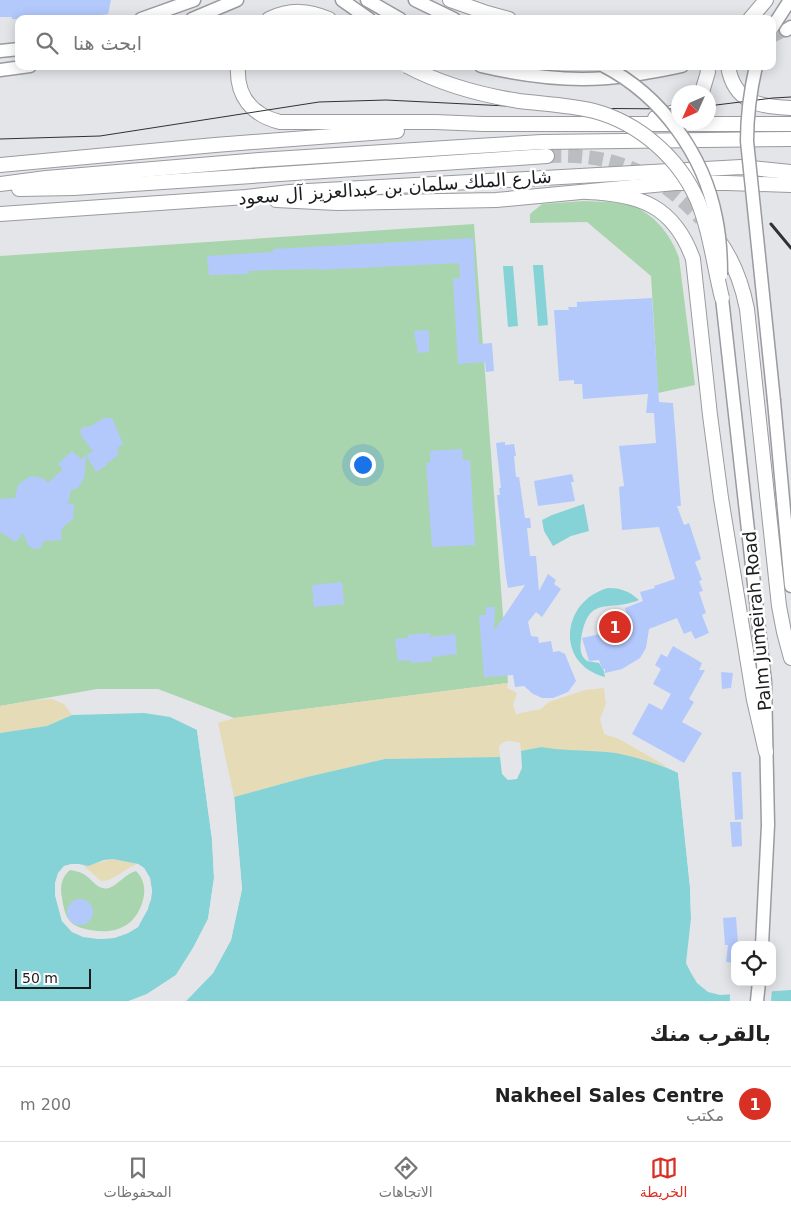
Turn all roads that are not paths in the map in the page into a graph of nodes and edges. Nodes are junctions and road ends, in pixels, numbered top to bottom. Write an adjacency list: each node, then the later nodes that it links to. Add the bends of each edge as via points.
1 (194, 0): 9 (main road)
2 (237, 0): 10 (main road)
3 (342, 0): 13 (main road)
4 (366, 0): 14 (main road)
5 (415, 0): 15 (main road)
6 (450, 0): 16 (main road)
7 (766, 0): 17 (main road)
8 (790, 0): 18 (main road, bridge)
9 (152, 15)
10 (201, 15)
11 (279, 15): 12 (main road, via 287,12)
12 (317, 15)
13 (363, 15)
14 (393, 15)
15 (446, 15)
16 (494, 15)
17 (753, 15)
18 (776, 22)
19 (15, 49): 20 (main road)
20 (0, 51)
21 (15, 68): 22 (main road)
22 (0, 70)
23 (238, 70): 34 (main road, via 238,85 247,103 262,116 280,122)
24 (416, 70): 47 (main road, bridge, via 435,79 496,96 596,112 626,124 655,143 679,169 696,199)
25 (503, 70): 27 (main road, via 536,76 594,79)
26 (611, 70): 47 (main road, Palm Jumeirah Road, bridge, via 654,102 679,131 699,164 717,219)
27 (659, 70)
28 (708, 70): 31 (main road)
29 (729, 70): 32 (main road, via 732,82 750,101 763,106)
30 (755, 70): 48 (main road, bridge, via 748,107 748,141)
31 (704, 85)
32 (791, 108)
33 (671, 113): 35 (main road)
34 (483, 124): 35 (main road); 39 (main road)
35 (617, 124): 36 (main road)
36 (791, 124)
37 (791, 139): 41 (main road, شارع الملك سلمان بن عبدالعزيز آل سعود, via 542,142 250,161 62,177)
38 (547, 156): 41 (main road, via 74,188)
39 (0, 165)
40 (791, 172): 44 (main road, شارع الملك سلمان بن عبدالعزيز آل سعود, via 741,167)
41 (0, 186)
42 (791, 186): 43 (main road, via 675,183)
43 (587, 192): 44 (main road, via 496,200 337,203); 50 (main road, via 629,196 660,211 684,238 693,259 715,457 751,683)
44 (246, 197): 45 (main road, شارع الملك سلمان بن عبدالعزيز آل سعود)
45 (0, 214)
46 (701, 219): 49 (main road, via 720,242 734,267 747,309 779,606)
47 (722, 298): 50 (main road, Palm Jumeirah Road, via 765,682)
48 (791, 586)
49 (791, 658)
50 (766, 752): 51 (main road, Palm Jumeirah Road, via 767,862)
51 (762, 941)
52 (759, 986): 53 (main road)
53 (757, 1001)

